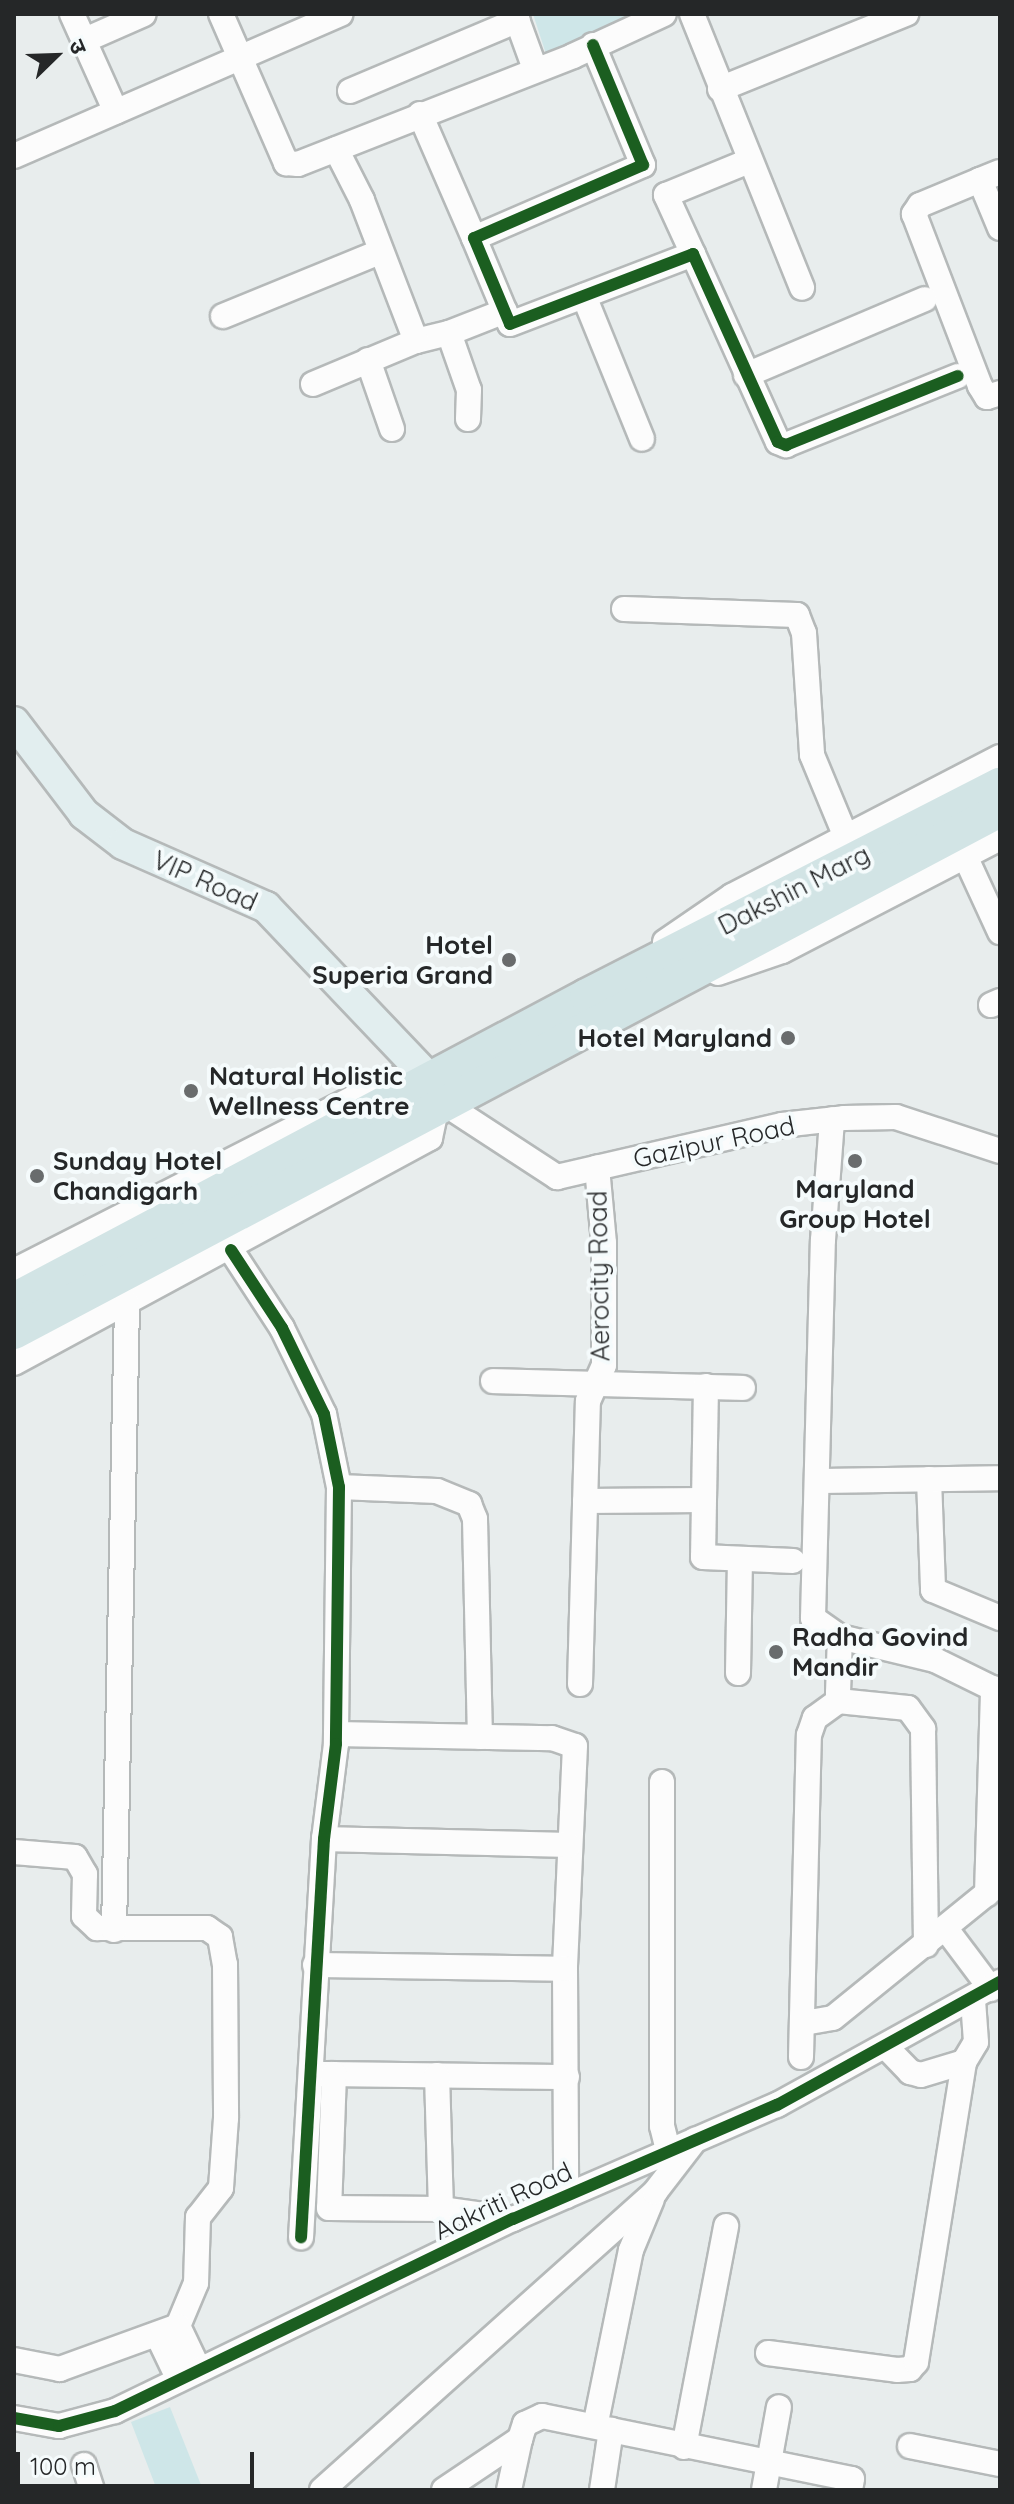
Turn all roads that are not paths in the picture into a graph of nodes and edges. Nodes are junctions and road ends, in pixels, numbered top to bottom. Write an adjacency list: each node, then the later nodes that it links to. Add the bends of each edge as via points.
1 (72, 14): 9 (street)
2 (144, 14): 9 (street)
3 (221, 14): 11 (street)
4 (340, 14): 11 (street)
5 (664, 14): 10 (street)
6 (692, 14): 13 (street)
7 (906, 14): 13 (street)
8 (516, 17): 12 (street); 14 (street)
9 (85, 40): 15 (street)
10 (593, 45): 12 (street); 22 (street, via 643,165)
11 (239, 60): 15 (street); 17 (street, via 286,163 298,164)
12 (535, 69): 16 (street)
13 (720, 89): 19 (street)
14 (350, 91)
15 (116, 112): 18 (street)
16 (420, 114): 17 (street); 22 (street)
17 (336, 149): 23 (street)
18 (16, 151)
19 (749, 161): 24 (street, via 666,195); 25 (street)
20 (990, 176): 21 (street); 36 (street, via 920,205 914,214 980,386 987,397)
21 (1000, 228)
22 (474, 238): 28 (street)
23 (380, 252): 29 (street); 31 (street)
24 (693, 254): 26 (street); 33 (street)
25 (802, 288)
26 (584, 296): 28 (street, via 510,324); 39 (street)
27 (925, 299): 33 (street)
28 (505, 311): 30 (street)
29 (223, 316)
30 (449, 333): 31 (street); 37 (street, via 469,390)
31 (416, 341): 32 (street)
32 (368, 360): 35 (street); 38 (street)
33 (746, 375): 34 (street, via 773,435 786,445)
34 (958, 376)
35 (313, 384)
36 (1000, 393)
37 (468, 419)
38 (392, 429)
39 (642, 439)
40 (624, 609): 45 (street, via 797,615 804,633 812,755)
41 (14, 722): 51 (main road, VIP Road, via 84,814 123,844 266,907)
42 (1000, 757): 45 (street)
43 (1000, 785): 49 (highway, Dakshin Marg)
44 (1000, 810): 50 (highway)
45 (846, 837): 49 (street, via 732,896)
46 (1000, 838): 47 (street, Dakshin Marg)
47 (965, 856): 48 (street); 50 (street, Dakshin Marg, via 782,951)
48 (1000, 932)
49 (587, 996): 51 (highway, Dakshin Marg)
50 (641, 1000): 51 (highway)
51 (437, 1097): 54 (street, Gazipur Road, via 557,1177); 55 (street, via 430,1138); 56 (street, via 391,1079); 57 (highway); 59 (highway)
52 (832, 1119): 53 (street, Gazipur Road, via 896,1117); 54 (street, Gazipur Road, via 782,1125); 67 (street, via 823,1240)
53 (1000, 1151)
54 (597, 1167): 62 (street, Aerocity Road, via 604,1243 604,1365)
55 (231, 1250): 58 (street); 68 (street, via 282,1328 324,1414)
56 (14, 1271)
57 (14, 1300)
58 (127, 1303): 60 (street); 86 (street)
59 (14, 1332)
60 (14, 1363)
61 (493, 1381): 62 (street)
62 (596, 1383): 63 (street); 70 (street, Aerocity Road, via 588,1401)
63 (706, 1386): 64 (street); 69 (street)
64 (743, 1388)
65 (1000, 1478): 66 (street)
66 (929, 1479): 67 (street); 73 (street, via 933,1590)
67 (818, 1481): 74 (street, via 813,1618)
68 (339, 1487): 79 (street); 80 (street, via 437,1491 469,1504 475,1519)
69 (703, 1500): 70 (street); 71 (street, via 703,1557)
70 (585, 1501): 76 (street, Aerocity Road)
71 (740, 1560): 72 (street); 75 (street)
72 (793, 1561)
73 (1000, 1618)
74 (840, 1637): 77 (street, via 935,1660); 78 (street)
75 (738, 1673)
76 (580, 1684)
77 (997, 1690): 85 (street)
78 (838, 1701): 87 (street, via 908,1708 923,1729); 91 (street, via 810,1727)
79 (336, 1734): 80 (street); 82 (street)
80 (480, 1737): 83 (street, via 561,1739 575,1746)
81 (662, 1782): 100 (street, via 662,2126)
82 (324, 1839): 83 (street); 88 (street)
83 (569, 1845): 89 (street)
84 (14, 1852): 86 (street, via 75,1857 85,1874 84,1916 97,1928)
85 (993, 1889): 87 (street)
86 (114, 1930): 107 (street, via 207,1928 220,1937 224,1952 221,2188 198,2217 196,2283)
87 (938, 1936): 90 (street); 91 (street, via 833,2018)
88 (315, 1965): 89 (street); 95 (street)
89 (565, 1969): 98 (street)
90 (988, 1990): 92 (street, Aakriti Road); 94 (street, via 976,2042)
91 (804, 2023): 93 (street)
92 (886, 2047): 94 (street, via 910,2072 921,2075); 99 (street, Aakriti Road, via 777,2105)
93 (801, 2057)
94 (964, 2062): 108 (street, via 916,2362 910,2369 897,2370)
95 (308, 2074): 96 (street); 106 (street)
96 (334, 2074): 97 (street); 103 (street, via 329,2208)
97 (437, 2075): 98 (street); 103 (street)
98 (567, 2077): 102 (street)
99 (696, 2138): 100 (street, Aakriti Road); 101 (street)
100 (668, 2150): 102 (street, Aakriti Road)
101 (655, 2192): 113 (street, via 631,2250); 121 (street)
102 (566, 2196): 104 (street, Aakriti Road)
103 (441, 2209): 104 (street)
104 (513, 2219): 110 (street, Aakriti Road)
105 (726, 2226): 116 (street)
106 (301, 2237)
107 (168, 2331): 109 (street, via 60,2369); 110 (street)
108 (768, 2353)
109 (14, 2360)
110 (188, 2373): 112 (street, Aakriti Road, via 115,2411 59,2426)
111 (779, 2407): 117 (street)
112 (14, 2418)
113 (604, 2424): 114 (street, via 542,2416 525,2424); 116 (street); 124 (street)
114 (520, 2439): 122 (street); 123 (street)
115 (910, 2446): 118 (street)
116 (684, 2447): 117 (street)
117 (769, 2463): 125 (street); 126 (street, via 852,2479)
118 (1000, 2464)
119 (84, 2465): 120 (street)
120 (92, 2490)
121 (322, 2490)
122 (444, 2490)
123 (509, 2490)
124 (602, 2490)
125 (764, 2490)
126 (850, 2490)

